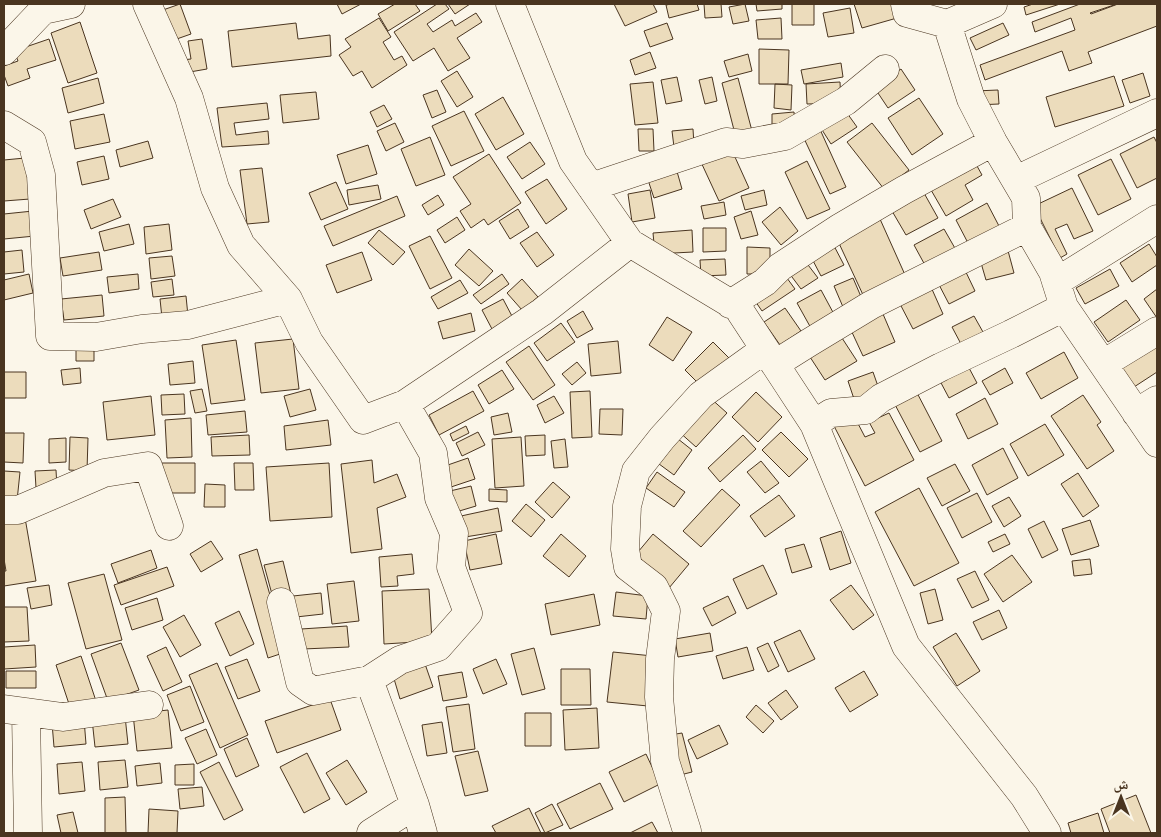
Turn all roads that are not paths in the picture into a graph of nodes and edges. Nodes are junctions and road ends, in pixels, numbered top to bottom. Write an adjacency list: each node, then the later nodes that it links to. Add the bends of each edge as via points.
1 (71, 4): 6 (street)
2 (147, 4): 19 (street, via 189,98 215,188 241,244)
3 (510, 4): 14 (street, via 573,161)
4 (905, 4): 7 (street, via 907,13)
5 (993, 4): 7 (street)
6 (36, 7): 8 (street)
7 (947, 24): 12 (street, via 971,99)
8 (4, 51)
9 (885, 69): 14 (street, via 846,101 785,136 744,144 726,142)
10 (1157, 113): 13 (street)
11 (4, 125): 19 (street, via 32,142 42,175 50,336 96,337 188,325)
12 (993, 142): 13 (street); 20 (street, via 841,227)
13 (1016, 180): 16 (street, via 1026,198)
14 (591, 186): 17 (street)
15 (1157, 219): 18 (street)
16 (1027, 227): 18 (street, via 1053,272); 22 (street, via 871,305 810,342)
17 (630, 243): 20 (street); 24 (street, via 542,312)
18 (1060, 295): 23 (street); 26 (street, via 1011,334 881,398 866,410 831,413)
19 (288, 299): 24 (street, via 309,342 363,420)
20 (730, 304): 22 (street, via 738,308)
21 (1157, 331): 23 (street)
22 (770, 357): 26 (street); 35 (street, via 701,395 636,471 627,506 625,549 628,567 654,587 666,611 659,697 665,761)
23 (1103, 364): 25 (street)
24 (405, 404): 31 (street, via 433,453 439,498 454,532 451,567 468,613 438,647 400,660)
25 (1147, 407): 27 (street)
26 (814, 424): 39 (street, via 906,646 1024,796)
27 (1157, 443)
28 (4, 510): 29 (street, via 18,510 104,473 148,466)
29 (169, 526)
30 (281, 602): 31 (street, via 300,682 313,691)
31 (369, 680): 34 (street)
32 (149, 704): 33 (street, via 63,717)
33 (15, 710): 36 (street)
34 (414, 805): 37 (street); 38 (street)
35 (687, 831)
36 (28, 833)
37 (371, 833)
38 (423, 833)
39 (1047, 833)

